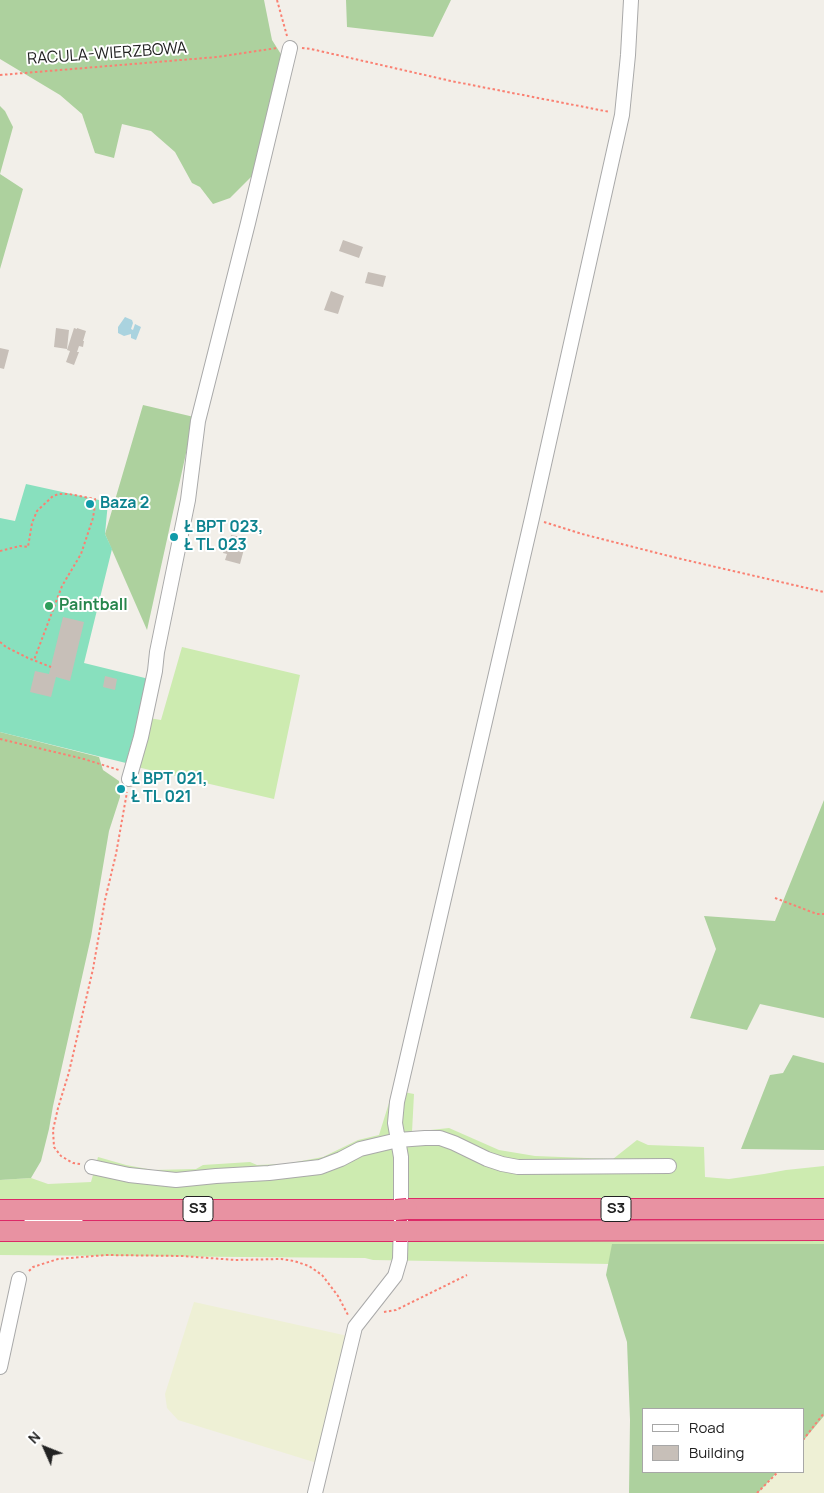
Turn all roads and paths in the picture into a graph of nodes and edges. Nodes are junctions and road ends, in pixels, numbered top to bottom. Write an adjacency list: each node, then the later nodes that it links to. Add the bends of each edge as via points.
1 (277, 0): 3 (path)
2 (631, 0): 5 (street)
3 (290, 48): 4 (path, RACULA-WIERZBOWA); 5 (path, RACULA-WIERZBOWA, via 312,49); 13 (street, via 198,421 188,500 155,671)
4 (0, 75)
5 (622, 115): 6 (street)
6 (532, 518): 8 (path, via 582,534); 17 (street, via 398,1095 395,1123)
7 (0, 551): 10 (path, via 20,546 28,548 37,511 53,496 69,494 95,499 93,518 81,554 62,586)
8 (824, 592)
9 (0, 642): 10 (path)
10 (34, 660): 11 (path)
11 (51, 667)
12 (0, 739): 13 (path, via 84,759)
13 (129, 776)
14 (125, 802): 19 (path, via 93,968 53,1130 54,1147 61,1156)
15 (775, 898): 16 (path)
16 (824, 914)
17 (398, 1140): 18 (street, via 440,1138 487,1159 518,1168); 19 (street, via 360,1149 320,1167 269,1173 176,1180); 32 (street, via 401,1158 400,1260 395,1276)
18 (669, 1166)
19 (92, 1167)
20 (150, 1209): 21 (highway, S3); 22 (highway, S3); 24 (street)
21 (824, 1209)
22 (0, 1210)
23 (0, 1214): 24 (street)
24 (54, 1220): 25 (street); 28 (street)
25 (0, 1227)
26 (824, 1230): 28 (highway, S3)
27 (0, 1231): 28 (highway, S3)
28 (152, 1232)
29 (467, 1275): 31 (path, via 396,1310)
30 (19, 1279): 32 (path, via 33,1267 58,1259 106,1255 281,1259 309,1266 322,1275); 33 (street)
31 (381, 1313)
32 (355, 1327): 37 (street)
33 (0, 1367)
34 (824, 1414): 35 (path)
35 (804, 1439)
36 (777, 1473): 38 (path)
37 (315, 1493)
38 (756, 1493)

